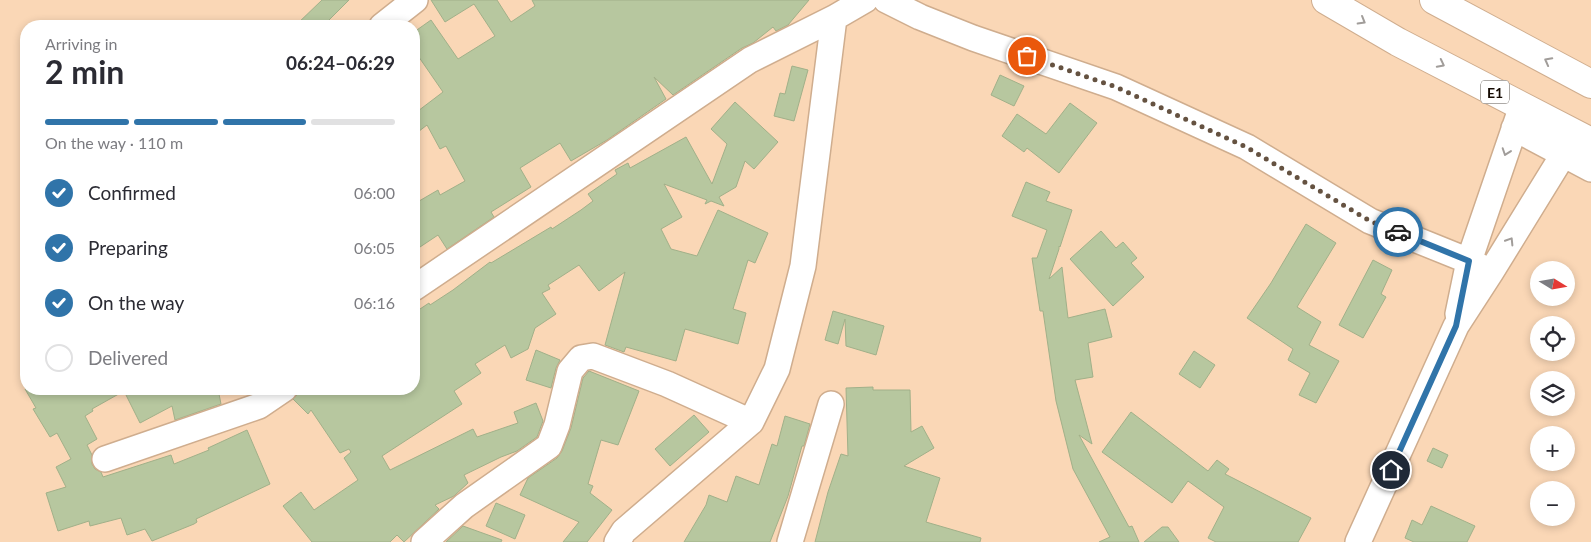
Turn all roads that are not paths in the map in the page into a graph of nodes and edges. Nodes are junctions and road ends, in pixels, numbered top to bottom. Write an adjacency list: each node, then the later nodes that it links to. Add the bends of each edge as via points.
1 (415, 0): 7 (street)
2 (865, 0): 6 (street)
3 (886, 0): 12 (street, via 973,38 1116,87 1246,147 1370,221)
4 (1326, 0): 9 (highway, E1, one-way to 9)
5 (1434, 0): 8 (highway, one-way to 5)
6 (834, 18): 14 (street, via 750,60); 18 (street, via 803,266 777,369)
7 (390, 20)
8 (1591, 84)
9 (1518, 117): 10 (highway, E1); 12 (street, one-way to 12)
10 (1577, 144): 11 (street); 13 (street, one-way to 10)
11 (1591, 169)
12 (1469, 261): 13 (street); 15 (street)
13 (1491, 272): 15 (street)
14 (420, 284)
15 (1456, 326): 23 (street)
16 (275, 395): 19 (street, via 259,406)
17 (832, 404): 22 (street)
18 (751, 422): 20 (street, via 593,356 581,358 570,371 549,446 464,506); 21 (street, via 624,531)
19 (105, 459)
20 (424, 542)
21 (617, 542)
22 (790, 542)
23 (1358, 542)

